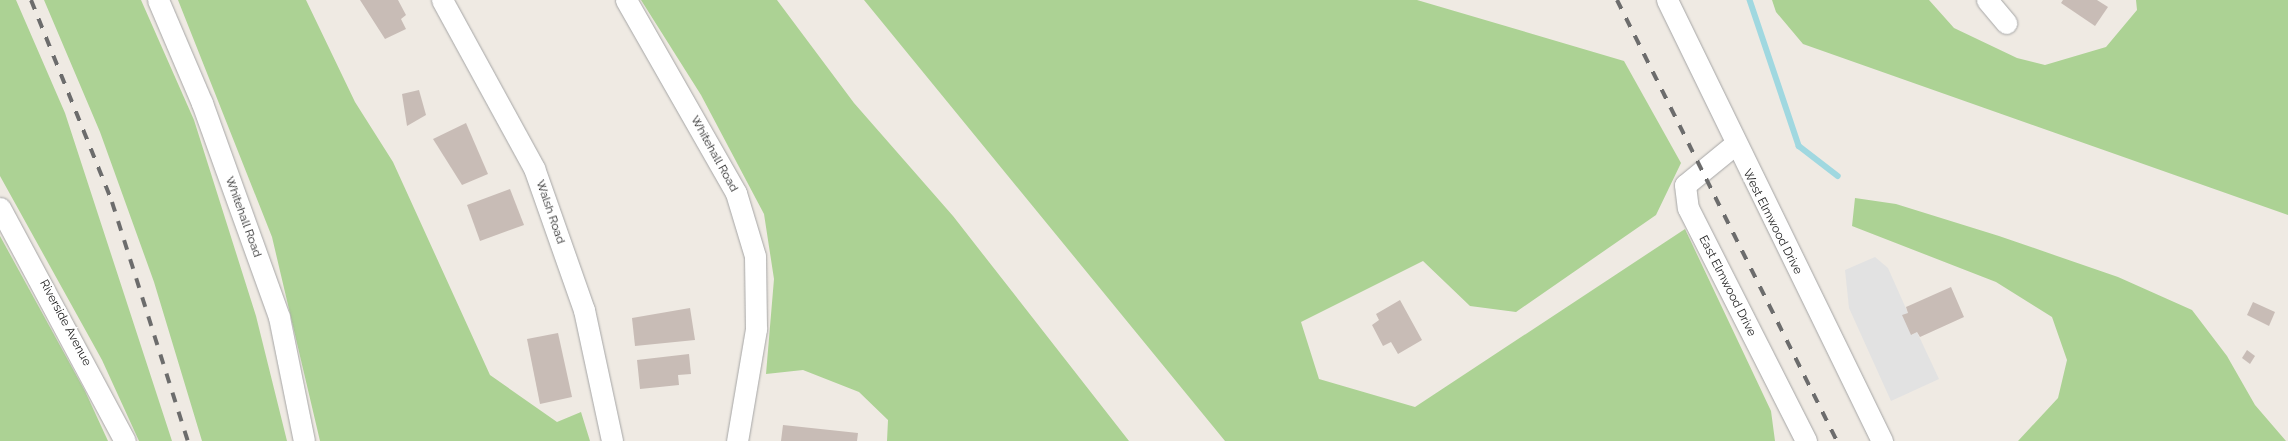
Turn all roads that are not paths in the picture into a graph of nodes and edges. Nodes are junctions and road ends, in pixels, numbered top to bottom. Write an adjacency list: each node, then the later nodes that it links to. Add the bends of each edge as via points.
1 (158, 0): 10 (street, Whitehall Road, via 202,103 279,317)
2 (442, 0): 11 (street, Walsh Road, via 534,168 584,310)
3 (626, 0): 12 (street, Whitehall Road, via 736,193 755,256 756,329)
4 (1667, 0): 7 (street, West Elmwood Drive)
5 (1987, 0): 6 (street)
6 (2006, 23)
7 (1734, 145): 13 (street, East Elmwood Drive, via 1685,185 1688,208); 14 (street, West Elmwood Drive)
8 (0, 208): 9 (street, Riverside Avenue)
9 (126, 441)
10 (304, 441)
11 (612, 441)
12 (737, 441)
13 (1806, 441)
14 (1882, 441)

